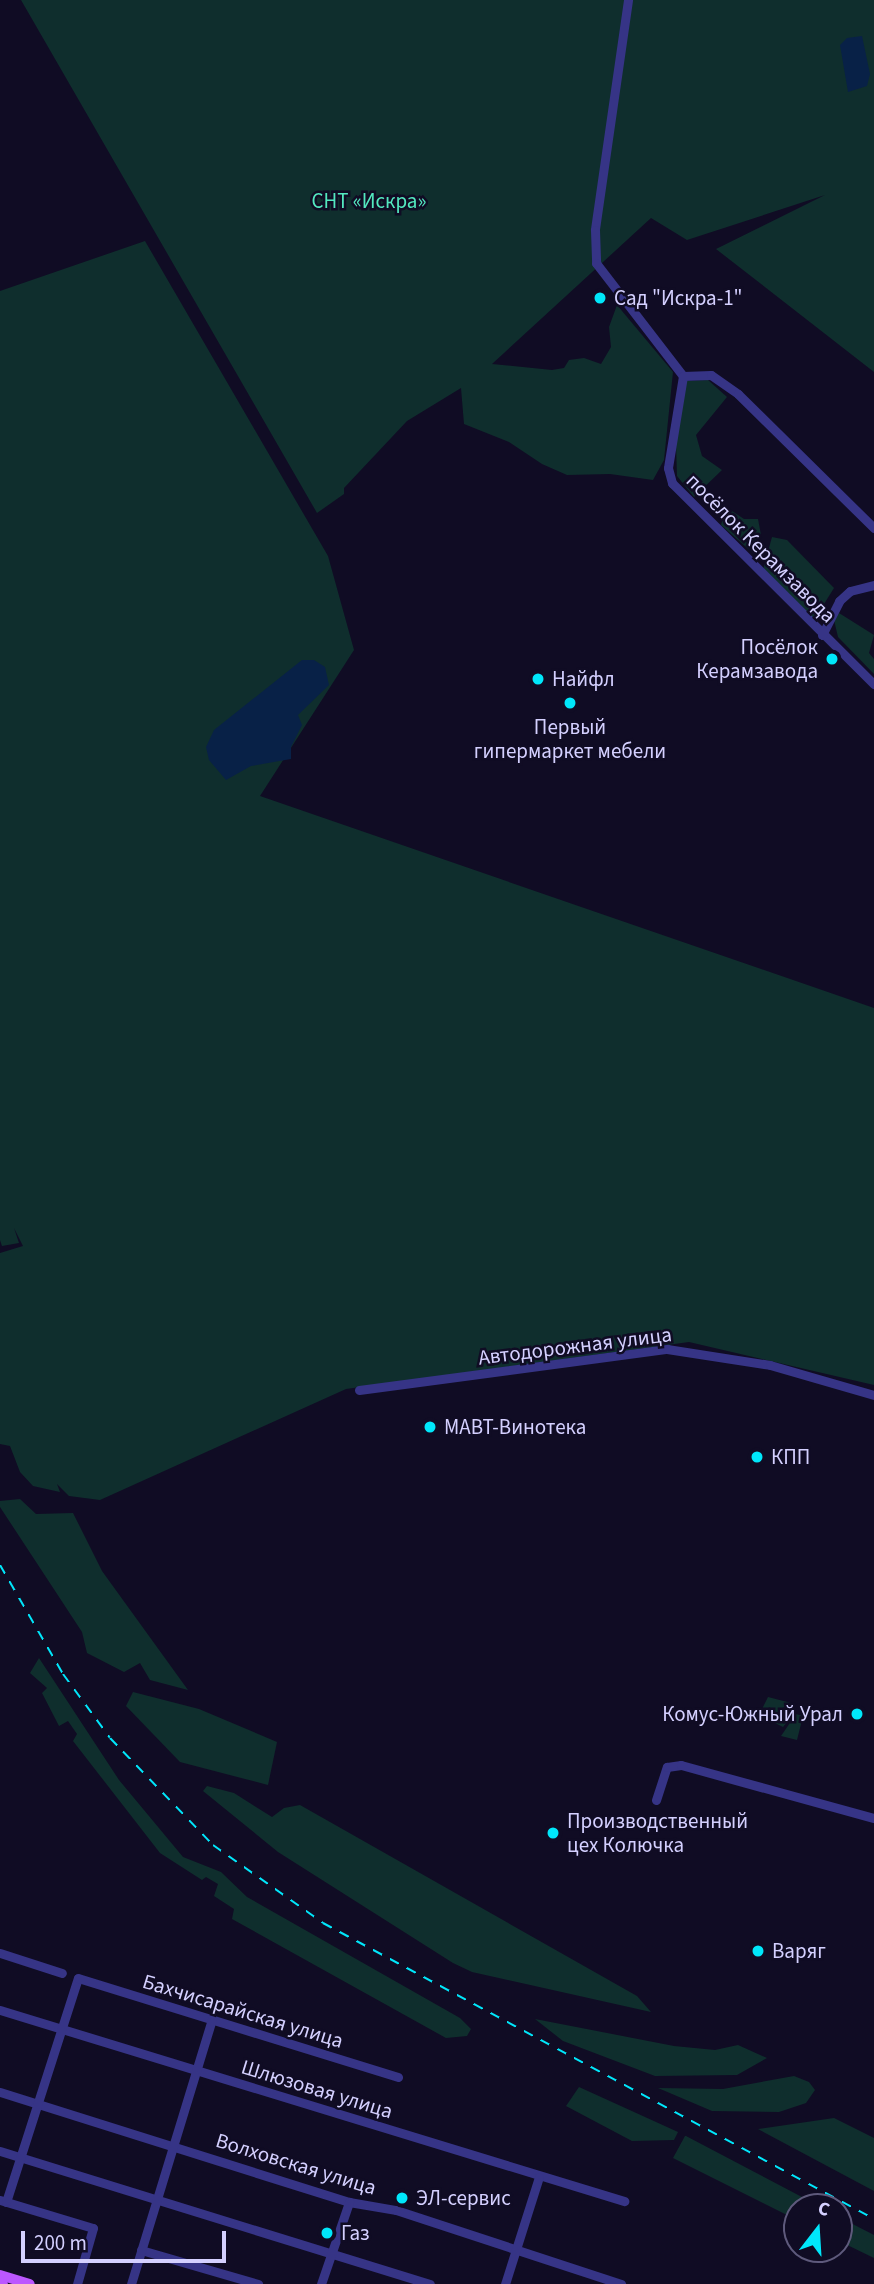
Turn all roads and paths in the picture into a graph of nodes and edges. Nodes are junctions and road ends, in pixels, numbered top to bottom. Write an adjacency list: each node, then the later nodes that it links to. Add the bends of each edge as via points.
1 (628, 0): 2 (street, via 604,194 595,230 596,263)
2 (682, 376): 3 (street, via 711,375 738,394); 5 (street, посёлок Керамзавода, via 668,468 672,483)
3 (874, 528)
4 (874, 584): 5 (street, via 850,591 839,601)
5 (822, 635): 6 (street, посёлок Керамзавода)
6 (874, 684)
7 (359, 1390): 8 (street, Автодорожная улица, via 667,1349 770,1365)
8 (874, 1395)
9 (656, 1800): 10 (street, via 667,1767 681,1765)
10 (874, 1818)
11 (0, 1953): 12 (street)
12 (62, 1973)
13 (0, 2010): 15 (street, Шлюзовая улица)
14 (212, 2019): 15 (street, Бахчисарайская улица, via 78,1978); 16 (street); 17 (street, Бахчисарайская улица)
15 (63, 2029): 16 (street, Шлюзовая улица); 19 (street)
16 (194, 2069): 20 (street); 23 (street, Шлюзовая улица)
17 (398, 2077)
18 (0, 2092): 19 (street, Волховская улица)
19 (38, 2104): 20 (street, Волховская улица); 22 (street)
20 (172, 2144): 24 (street); 27 (street, Волховская улица)
21 (0, 2151): 22 (street)
22 (20, 2157): 24 (street); 25 (street)
23 (540, 2177): 26 (street, Шлюзовая улица); 29 (street)
24 (156, 2199): 28 (street); 30 (street)
25 (3, 2201): 33 (street, via 93,2228)
26 (624, 2201)
27 (349, 2202): 29 (street, Волховская улица, via 396,2210); 30 (street)
28 (141, 2250): 34 (street); 35 (street)
29 (515, 2250): 38 (street); 39 (street, Волховская улица)
30 (333, 2252): 36 (street); 37 (street)
31 (0, 2275): 32 (main road)
32 (30, 2284)
33 (77, 2284)
34 (131, 2284)
35 (258, 2284)
36 (321, 2284)
37 (430, 2284)
38 (505, 2284)
39 (621, 2284)

